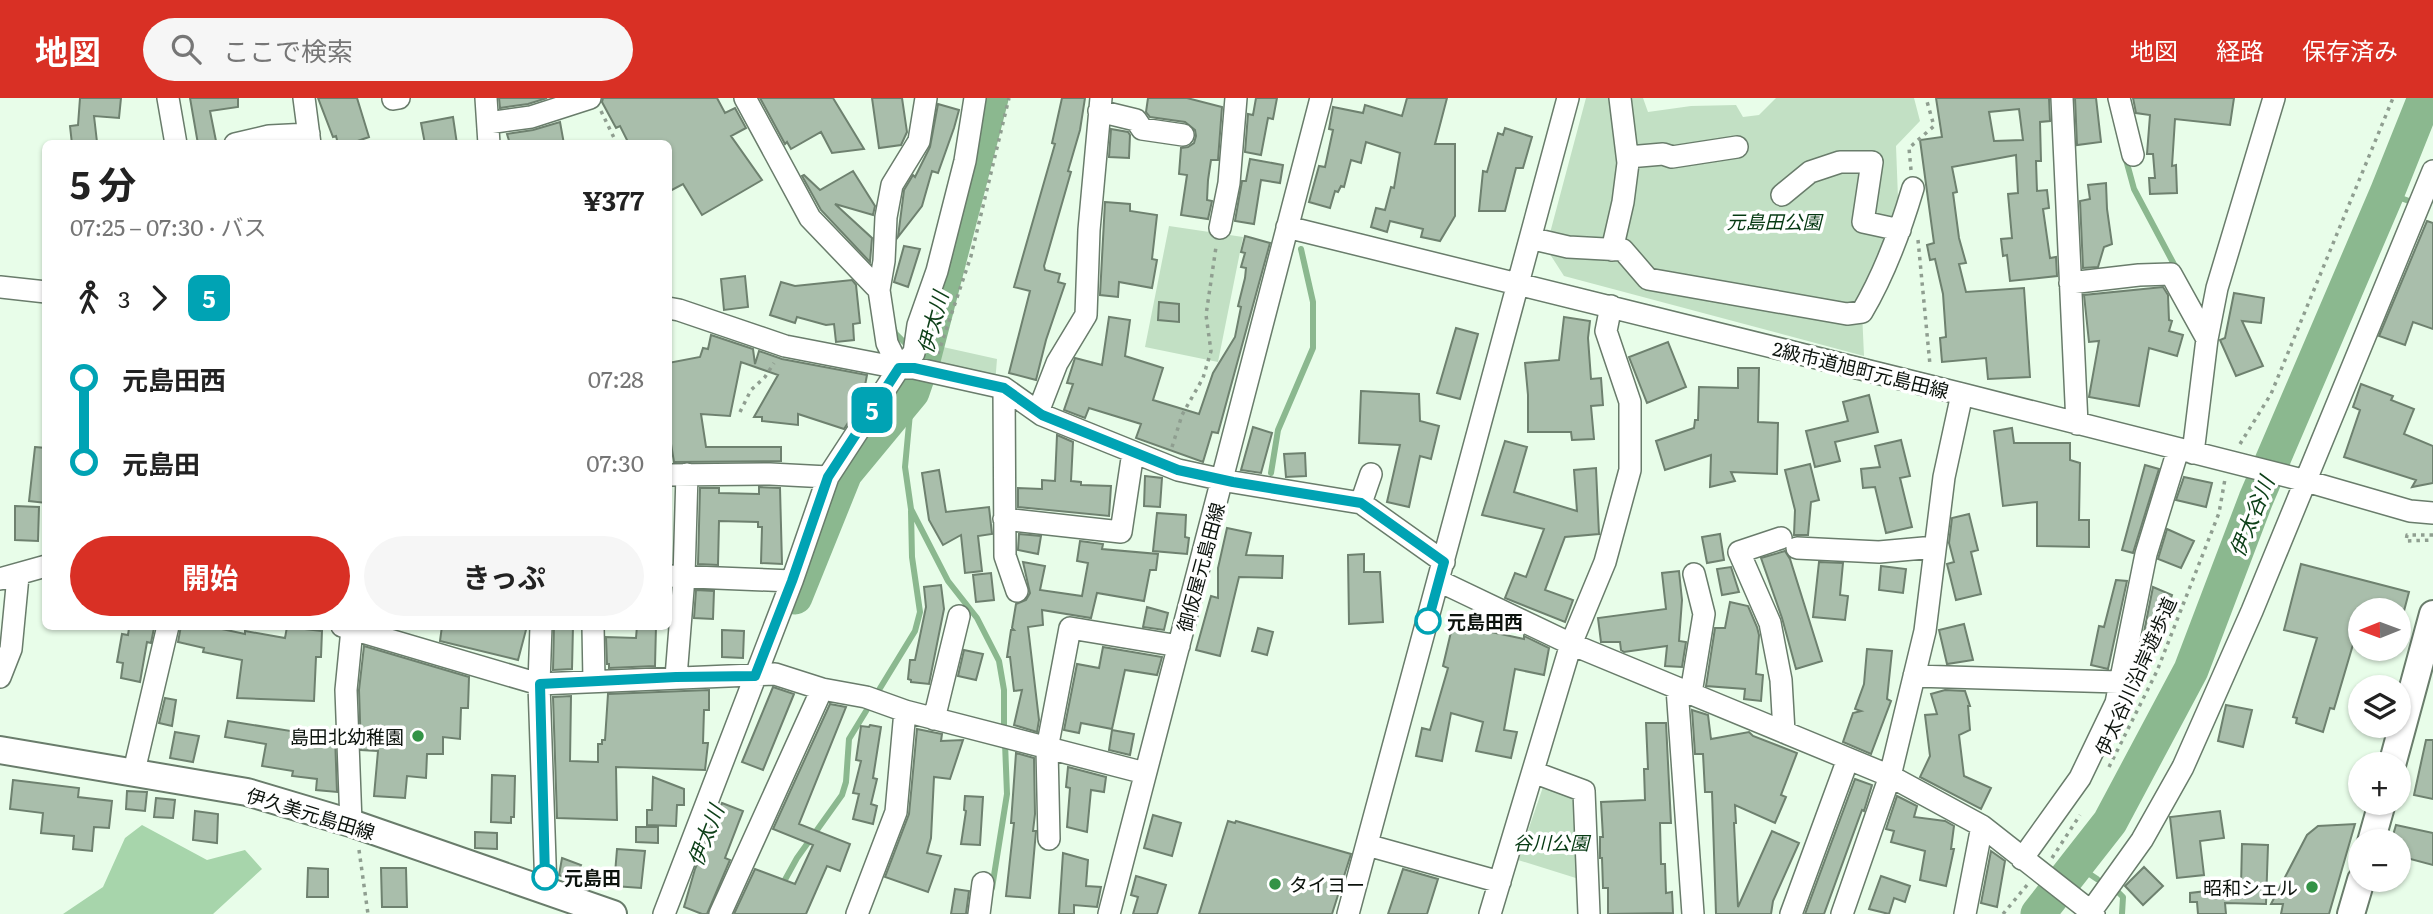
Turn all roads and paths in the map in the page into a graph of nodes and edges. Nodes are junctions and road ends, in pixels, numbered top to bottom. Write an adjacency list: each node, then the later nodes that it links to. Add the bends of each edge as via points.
1 (167, 98): 22 (street)
2 (304, 98): 21 (street)
3 (486, 98): 19 (street)
4 (745, 98): 39 (street, via 810,218)
5 (926, 98): 39 (street, via 919,141 892,185)
6 (975, 98): 45 (street, via 965,161 914,353)
7 (1009, 98): 46 (path, via 971,256)
8 (1236, 98): 32 (street)
9 (1321, 98): 31 (street, 御仮屋元島田線)
10 (1568, 98): 36 (street)
11 (1620, 98): 27 (street)
12 (1926, 98): 29 (path, via 1934,126 1909,148)
13 (2062, 98): 37 (street)
14 (2119, 98): 26 (street)
15 (2274, 98): 43 (street, via 2217,288)
16 (2393, 98): 55 (path, via 2271,394)
17 (595, 104): 19 (street, via 531,117); 24 (path)
18 (1100, 105): 20 (street, via 1136,120 1142,129); 51 (street, via 1086,315 1057,363)
19 (488, 133)
20 (1183, 135)
21 (310, 139): 23 (street, via 269,136)
22 (175, 140)
23 (252, 140)
24 (615, 140)
25 (1737, 147): 27 (street, via 1672,157)
26 (2133, 155)
27 (1628, 157): 35 (street)
28 (2433, 171): 61 (street)
29 (1913, 188): 33 (street)
30 (1782, 195): 33 (street, via 1810,172 1840,162 1872,162 1863,222)
31 (1287, 227): 36 (street, 2級市道旭町元島田線); 60 (street, 御仮屋元島田線)
32 (1220, 228): 56 (path, via 1206,315 1211,351 1203,378 1182,415)
33 (1908, 230): 35 (street, via 1862,312 1847,314 1648,279 1623,250); 48 (path)
34 (1538, 240): 35 (street)
35 (1612, 250)
36 (1519, 283): 41 (street, 2級市道旭町元島田線); 68 (street)
37 (2070, 283): 43 (street, via 2171,274); 52 (street)
38 (0, 288): 40 (street)
39 (879, 290): 45 (street, via 887,342)
40 (42, 292)
41 (1611, 306): 48 (street, 2級市道旭町元島田線); 81 (street, via 1606,331 1630,402 1630,470 1605,562)
42 (672, 309): 44 (street)
43 (2207, 339): 53 (street)
44 (785, 346): 45 (street); 50 (path)
45 (899, 368): 46 (street); 59 (street)
46 (927, 372): 47 (street)
47 (1004, 388): 51 (street); 64 (street)
48 (1933, 388): 49 (street, 2級市道旭町元島田線)
49 (1962, 394): 52 (street, 2級市道旭町元島田線); 66 (street)
50 (740, 412)
51 (1038, 412): 54 (street)
52 (2077, 424): 53 (street, 2級市道旭町元島田線)
53 (2185, 451): 55 (street, 2級市道旭町元島田線); 88 (street, via 2146,554)
54 (1133, 452): 56 (street); 64 (street, via 1121,532)
55 (2234, 464): 61 (street, 2級市道旭町元島田線); 102 (path, 伊太谷川沿岸遊歩道, via 2157,671)
56 (1166, 466): 60 (street)
57 (1371, 474): 62 (street)
58 (678, 475): 59 (street); 70 (street)
59 (828, 477): 72 (street)
60 (1223, 480): 62 (street); 82 (street, 御仮屋元島田線)
61 (2306, 481): 63 (street, 2級市道旭町元島田線); 114 (street, via 2183,767 2142,840)
62 (1361, 503): 68 (street)
63 (2433, 513)
64 (1004, 519): 73 (street, via 1005,556)
65 (2433, 537): 65 (path, via 2422,541 2406,541 2407,535)
66 (1935, 547): 84 (street, via 1925,631); 94 (street, via 1879,552 1789,543 1739,552 1770,623 1781,681)
67 (42, 567): 71 (street)
68 (1441, 572): 81 (street); 108 (street)
69 (1694, 574): 91 (street, via 1704,614)
70 (676, 576): 72 (street); 86 (street)
71 (9, 577): 85 (street, via 11,649)
72 (792, 581): 83 (street)
73 (1017, 591)
74 (2433, 614): 97 (main road)
75 (959, 616): 93 (street)
76 (167, 630): 99 (street)
77 (347, 630): 105 (street)
78 (354, 630): 89 (street)
79 (541, 630): 89 (street)
80 (593, 630): 87 (street)
81 (1572, 644): 91 (street); 100 (street)
82 (1179, 646): 95 (street, via 1070,628); 101 (street, 御仮屋元島田線)
83 (764, 675): 86 (street); 90 (street); 117 (street)
84 (1914, 676): 88 (street); 103 (street)
85 (0, 677)
86 (676, 677): 87 (street)
87 (594, 681): 89 (street)
88 (2119, 682): 109 (street, via 2116,703)
89 (540, 684): 112 (street)
90 (822, 689): 92 (street); 118 (street)
91 (1684, 691): 94 (street); 125 (street)
92 (905, 711): 93 (street); 119 (street, via 895,811)
93 (934, 719): 95 (street)
94 (1784, 732): 98 (street)
95 (1047, 749): 101 (street); 107 (street)
96 (0, 750): 99 (main road, 伊久美元島田線)
97 (2396, 752)
98 (1848, 759): 103 (street); 126 (street)
99 (134, 771): 105 (main road, 伊久美元島田線, via 247,792)
100 (1533, 772): 110 (street); 124 (street, via 1584,791)
101 (1145, 773): 121 (street, 御仮屋元島田線)
102 (2105, 774)
103 (1890, 776): 106 (street); 127 (street)
104 (2084, 809): 109 (path, via 2064,843)
105 (353, 824): 112 (main road, 伊久美元島田線); 115 (path)
106 (1982, 826): 109 (street); 128 (street)
107 (1049, 839)
108 (1367, 845): 110 (street); 122 (street)
109 (2036, 870): 114 (street); 129 (path)
110 (1500, 882): 123 (street)
111 (983, 883): 120 (street)
112 (546, 891): 116 (main road, 伊久美元島田線)
113 (2357, 892): 130 (main road)
114 (2090, 912)
115 (368, 914)
116 (613, 914)
117 (664, 914)
118 (720, 914)
119 (857, 914)
120 (979, 914)
121 (1109, 914)
122 (1348, 914)
123 (1490, 914)
124 (1589, 914)
125 (1693, 914)
126 (1791, 914)
127 (1842, 914)
128 (1965, 914)
129 (2003, 914)
130 (2351, 914)

